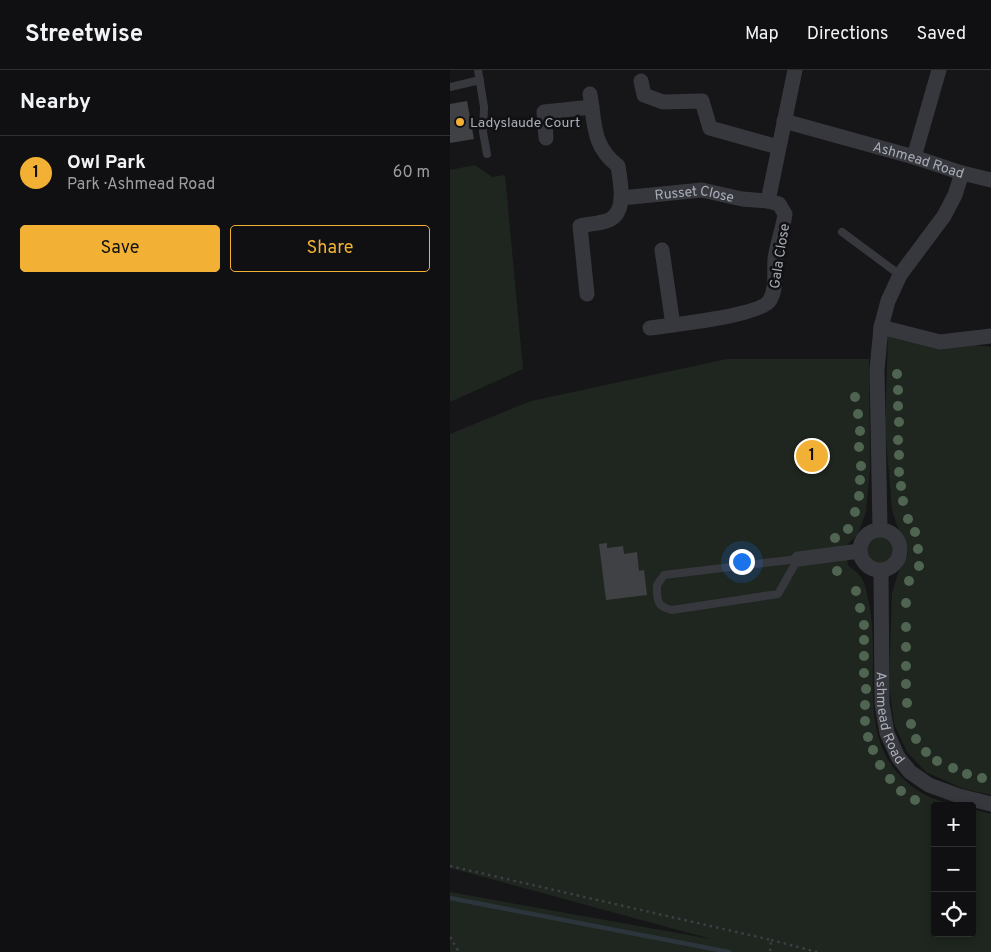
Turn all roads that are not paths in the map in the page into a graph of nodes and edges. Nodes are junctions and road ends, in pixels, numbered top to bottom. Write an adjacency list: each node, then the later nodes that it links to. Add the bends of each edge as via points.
1 (478, 70): 4 (lane)
2 (795, 70): 7 (street)
3 (939, 70): 11 (street)
4 (480, 80): 6 (lane); 10 (lane)
5 (641, 81): 9 (street, via 644,95 663,102 702,100 710,128)
6 (450, 87)
7 (784, 121): 9 (street); 11 (street, Ashmead Road)
8 (546, 138): 14 (street, via 544,112 591,100 598,144 618,166)
9 (778, 147): 15 (street)
10 (487, 154)
11 (914, 157): 12 (street, Ashmead Road)
12 (962, 173): 13 (street); 18 (street, Ashmead Road, via 944,216)
13 (991, 180)
14 (621, 198): 15 (street, Russet Close, via 702,190); 19 (street, via 619,210 611,219 580,226)
15 (768, 201): 20 (street, Gala Close, via 779,204 785,214 770,302 757,310)
16 (842, 232): 18 (lane)
17 (662, 250): 20 (street)
18 (900, 275): 22 (street, Ashmead Road, via 888,301)
19 (587, 294)
20 (673, 325): 21 (street, Gala Close)
21 (650, 328)
22 (881, 328): 23 (street, via 940,342); 24 (street, Ashmead Road, via 877,370)
23 (991, 336)
24 (880, 529): 25 (street, via 866,536); 27 (street, via 893,534 901,548 895,564)
25 (860, 551): 26 (street); 27 (street, via 867,566)
26 (798, 559): 26 (lane, via 778,594 672,610 664,608 658,601 657,585 664,575)
27 (881, 571): 28 (street, Ashmead Road, via 882,702 887,733 898,757 910,772 929,785)
28 (991, 804)

